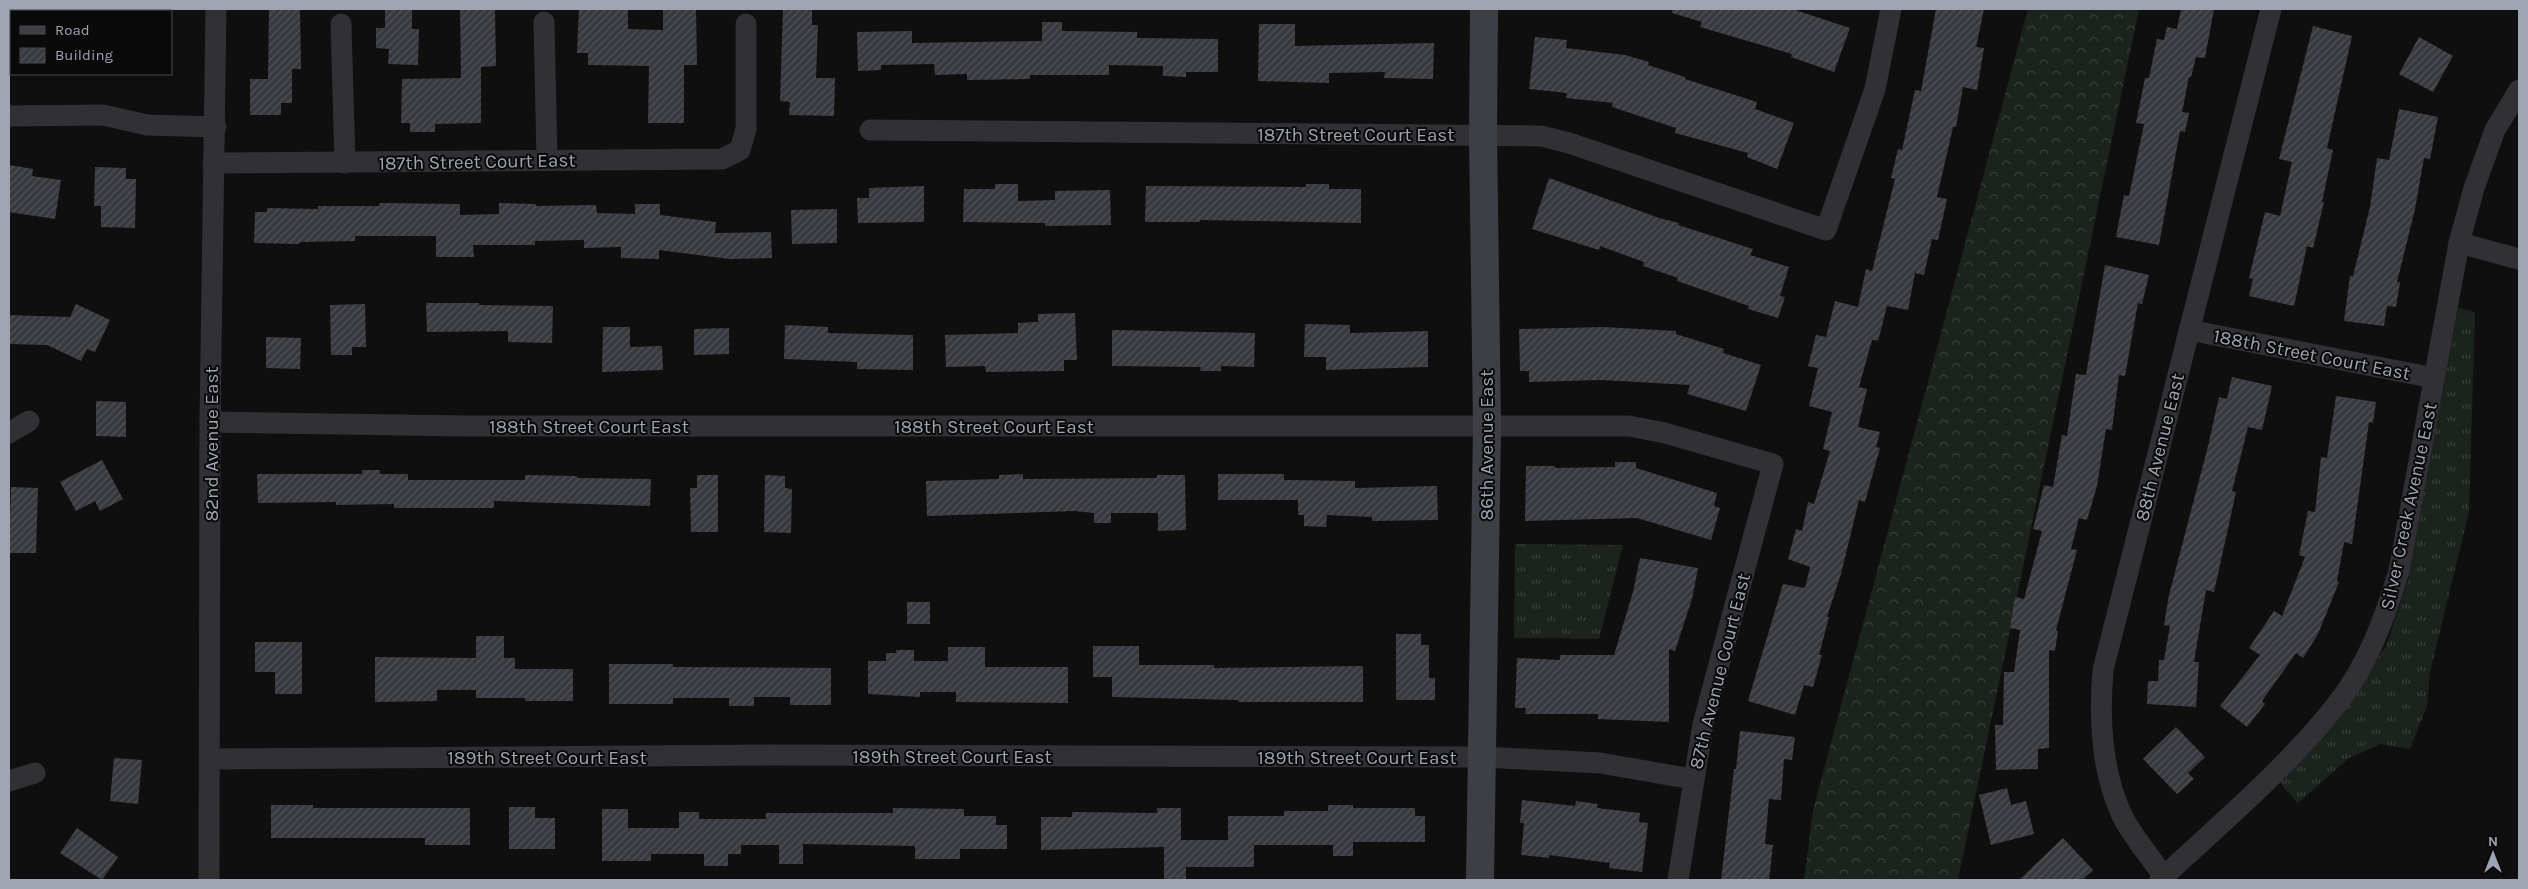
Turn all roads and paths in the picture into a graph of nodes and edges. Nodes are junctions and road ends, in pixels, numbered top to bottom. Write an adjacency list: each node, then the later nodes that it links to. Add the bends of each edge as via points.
1 (216, 9): 10 (street, 82nd Avenue East)
2 (1484, 9): 12 (street, 86th Avenue East)
3 (1891, 9): 12 (street, 187th Street Court East, via 1875,89 1826,230 1569,143 1541,136)
4 (2272, 9): 18 (street, 88th Avenue East)
5 (544, 22): 13 (street)
6 (341, 24): 15 (street)
7 (746, 24): 13 (street, 187th Street Court East, via 746,129 740,150 722,159 704,160)
8 (2519, 90): 16 (street, Silver Creek Avenue East, via 2496,130 2474,188)
9 (9, 116): 10 (street, via 103,114 147,125)
10 (216, 127): 14 (street, 82nd Avenue East)
11 (870, 130): 12 (street, 187th Street Court East)
12 (1483, 135): 22 (street, 86th Avenue East)
13 (547, 160): 15 (street, 187th Street Court East)
14 (213, 163): 15 (street, 187th Street Court East); 21 (street, 82nd Avenue East)
15 (344, 163)
16 (2459, 243): 17 (street); 19 (street, Silver Creek Avenue East)
17 (2519, 259)
18 (2189, 330): 19 (street, 188th Street Court East); 30 (street, 88th Avenue East, via 2108,645 2101,694 2107,771 2122,814)
19 (2434, 378): 30 (street, Silver Creek Avenue East, via 2399,570 2386,616 2364,662 2338,703 2281,768)
20 (29, 421): 23 (street)
21 (210, 422): 22 (street, 188th Street Court East, via 466,426); 26 (street, 82nd Avenue East)
22 (1487, 427): 24 (street, 188th Street Court East, via 1629,426 1665,432); 25 (street, 86th Avenue East)
23 (9, 432)
24 (1773, 464): 28 (street, 87th Avenue Court East, via 1709,698)
25 (1482, 757): 26 (street, 189th Street Court East); 28 (street, 189th Street Court East, via 1600,763); 32 (street, 86th Avenue East)
26 (210, 759): 31 (street, 82nd Avenue East)
27 (35, 773): 29 (street)
28 (1692, 779): 33 (street, 87th Avenue Court East)
29 (9, 781)
30 (2162, 878)
31 (209, 880)
32 (1480, 880)
33 (1678, 880)

